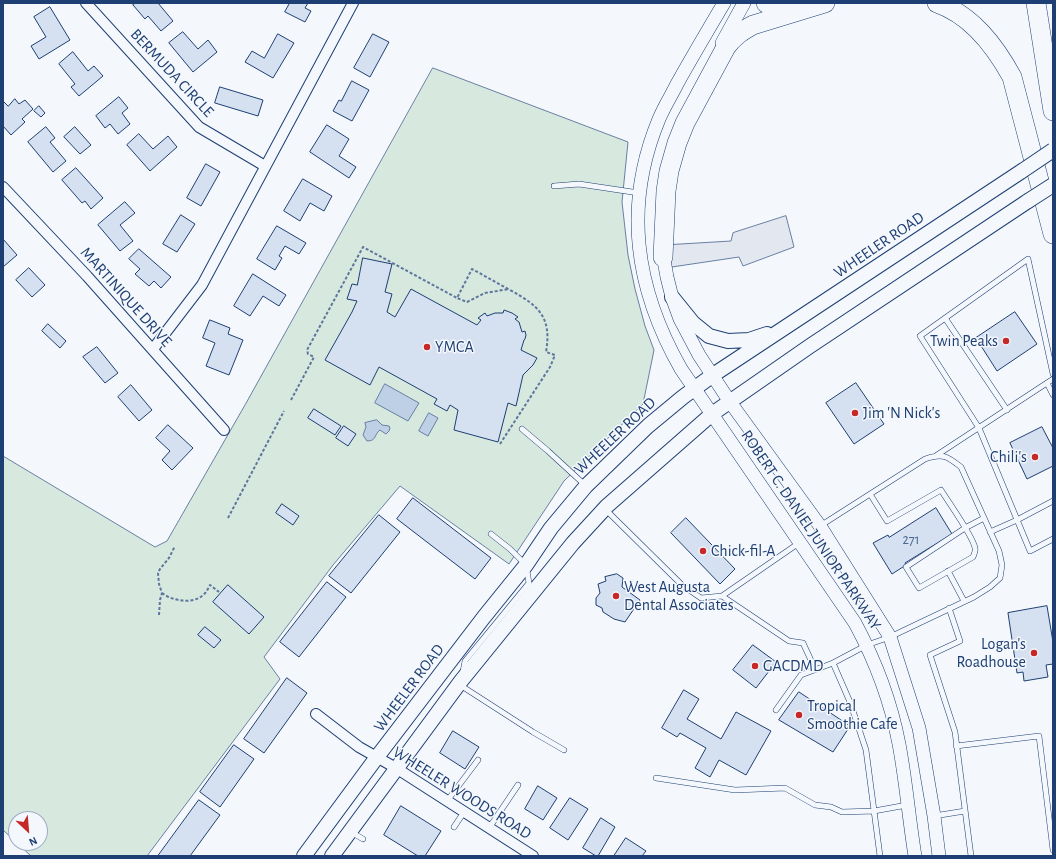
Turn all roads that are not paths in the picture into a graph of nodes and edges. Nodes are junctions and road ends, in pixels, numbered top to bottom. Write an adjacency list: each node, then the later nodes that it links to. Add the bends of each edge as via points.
1 (86, 3): 12 (street, BERMUDA CIRCLE, via 200,127)
2 (353, 3): 12 (street)
3 (724, 3): 16 (street, ROBERT C. DANIEL JUNIOR PARKWAY, via 659,119 646,159)
4 (744, 3): 18 (street, ROBERT C. DANIEL JUNIOR PARKWAY, via 690,98 677,125 663,167 658,214)
5 (766, 3): 9 (highway, via 774,9 783,11)
6 (824, 3): 9 (highway)
7 (937, 3): 17 (highway, via 960,15 975,27 990,42 1012,77)
8 (1036, 3): 10 (highway)
9 (803, 9): 18 (highway, via 753,25 733,38 726,47 684,123 677,143 666,191)
10 (1053, 111)
11 (1053, 150): 21 (main road, WHEELER ROAD, bridge)
12 (265, 166): 22 (street, via 202,285)
13 (1053, 185): 29 (main road, bridge, via 753,384)
14 (554, 186): 16 (lane, via 579,184)
15 (3, 187): 22 (street, MARTINIQUE DRIVE)
16 (639, 193): 27 (street, ROBERT C. DANIEL JUNIOR PARKWAY, via 639,243 646,285 667,345)
17 (1053, 234)
18 (663, 257): 19 (street, ROBERT C. DANIEL JUNIOR PARKWAY)
19 (672, 297): 21 (main road, via 693,324 709,336 728,340 749,340); 24 (street, ROBERT C. DANIEL JUNIOR PARKWAY, via 689,337)
20 (945, 318): 23 (lane, via 1028,259); 30 (lane); 32 (lane, via 920,336)
21 (782, 330): 24 (main road, WHEELER ROAD)
22 (153, 349): 34 (street, MARTINIQUE DRIVE)
23 (1053, 374)
24 (713, 376): 27 (main road, WHEELER ROAD); 29 (street, ROBERT C. DANIEL JUNIOR PARKWAY)
25 (1053, 379): 26 (lane)
26 (1047, 383): 28 (lane); 30 (lane)
27 (695, 390): 31 (street, ROBERT C. DANIEL JUNIOR PARKWAY); 36 (main road, WHEELER ROAD, via 648,426)
28 (1053, 395)
29 (730, 402): 31 (main road); 42 (street, ROBERT C. DANIEL JUNIOR PARKWAY)
30 (1007, 410): 32 (lane)
31 (712, 414): 39 (main road); 47 (street, ROBERT C. DANIEL JUNIOR PARKWAY)
32 (979, 428): 35 (lane); 41 (lane)
33 (522, 429): 36 (lane)
34 (224, 430)
35 (937, 455): 37 (lane, via 919,462); 40 (lane, via 949,458 961,467)
36 (586, 486): 48 (main road, WHEELER ROAD, via 551,528)
37 (870, 494): 42 (lane); 43 (lane, via 887,521 941,490)
38 (1053, 501): 41 (lane)
39 (604, 508): 50 (lane, via 682,585 701,598); 57 (main road)
40 (984, 518): 43 (lane); 44 (lane)
41 (1018, 520): 44 (lane); 46 (lane, via 1030,551)
42 (820, 526): 53 (street, ROBERT C. DANIEL JUNIOR PARKWAY)
43 (965, 528): 49 (lane, via 976,550 973,557); 49 (lane, via 906,567 919,588)
44 (990, 532): 51 (lane, via 999,551 1002,565 1000,578 990,587)
45 (491, 534): 48 (lane)
46 (1053, 539)
47 (800, 542): 50 (lane); 54 (street, ROBERT C. DANIEL JUNIOR PARKWAY)
48 (526, 565): 57 (lane, via 529,583 464,660); 62 (main road, WHEELER ROAD)
49 (948, 571): 51 (lane)
50 (722, 596): 56 (lane, via 789,641 803,643)
51 (964, 601): 52 (lane)
52 (949, 608): 53 (lane); 60 (lane, via 960,641 930,655)
53 (890, 637): 54 (lane); 72 (street, ROBERT C. DANIEL JUNIOR PARKWAY, via 920,728)
54 (867, 645): 55 (lane); 68 (street, ROBERT C. DANIEL JUNIOR PARKWAY, via 888,701 899,743)
55 (834, 663): 56 (lane); 69 (lane, via 866,750)
56 (815, 670): 58 (lane, via 801,674)
57 (460, 683): 61 (lane); 64 (main road)
58 (776, 710)
59 (316, 714): 62 (street, WHEELER WOODS ROAD, via 359,747)
60 (956, 746): 70 (lane); 77 (lane, via 1039,736)
61 (564, 750)
62 (377, 757): 64 (street, WHEELER WOODS ROAD); 78 (main road, WHEELER ROAD)
63 (478, 760): 67 (lane)
64 (396, 768): 67 (street, WHEELER WOODS ROAD); 75 (main road)
65 (656, 778): 69 (lane, via 735,790 785,788 815,805 831,807 842,812)
66 (518, 785): 74 (lane)
67 (448, 801): 71 (street, WHEELER WOODS ROAD)
68 (908, 805): 69 (lane); 82 (street, ROBERT C. DANIEL JUNIOR PARKWAY)
69 (874, 811): 81 (lane)
70 (965, 811): 72 (lane); 84 (lane)
71 (464, 812): 73 (lane); 74 (street, WHEELER WOODS ROAD)
72 (934, 816): 83 (street, ROBERT C. DANIEL JUNIOR PARKWAY)
73 (454, 826)
74 (489, 828): 80 (street, WHEELER WOODS ROAD)
75 (350, 832): 76 (lane); 79 (main road)
76 (363, 839)
77 (1053, 850)
78 (304, 856)
79 (332, 856)
80 (533, 856)
81 (880, 856)
82 (914, 856)
83 (939, 856)
84 (971, 856)

